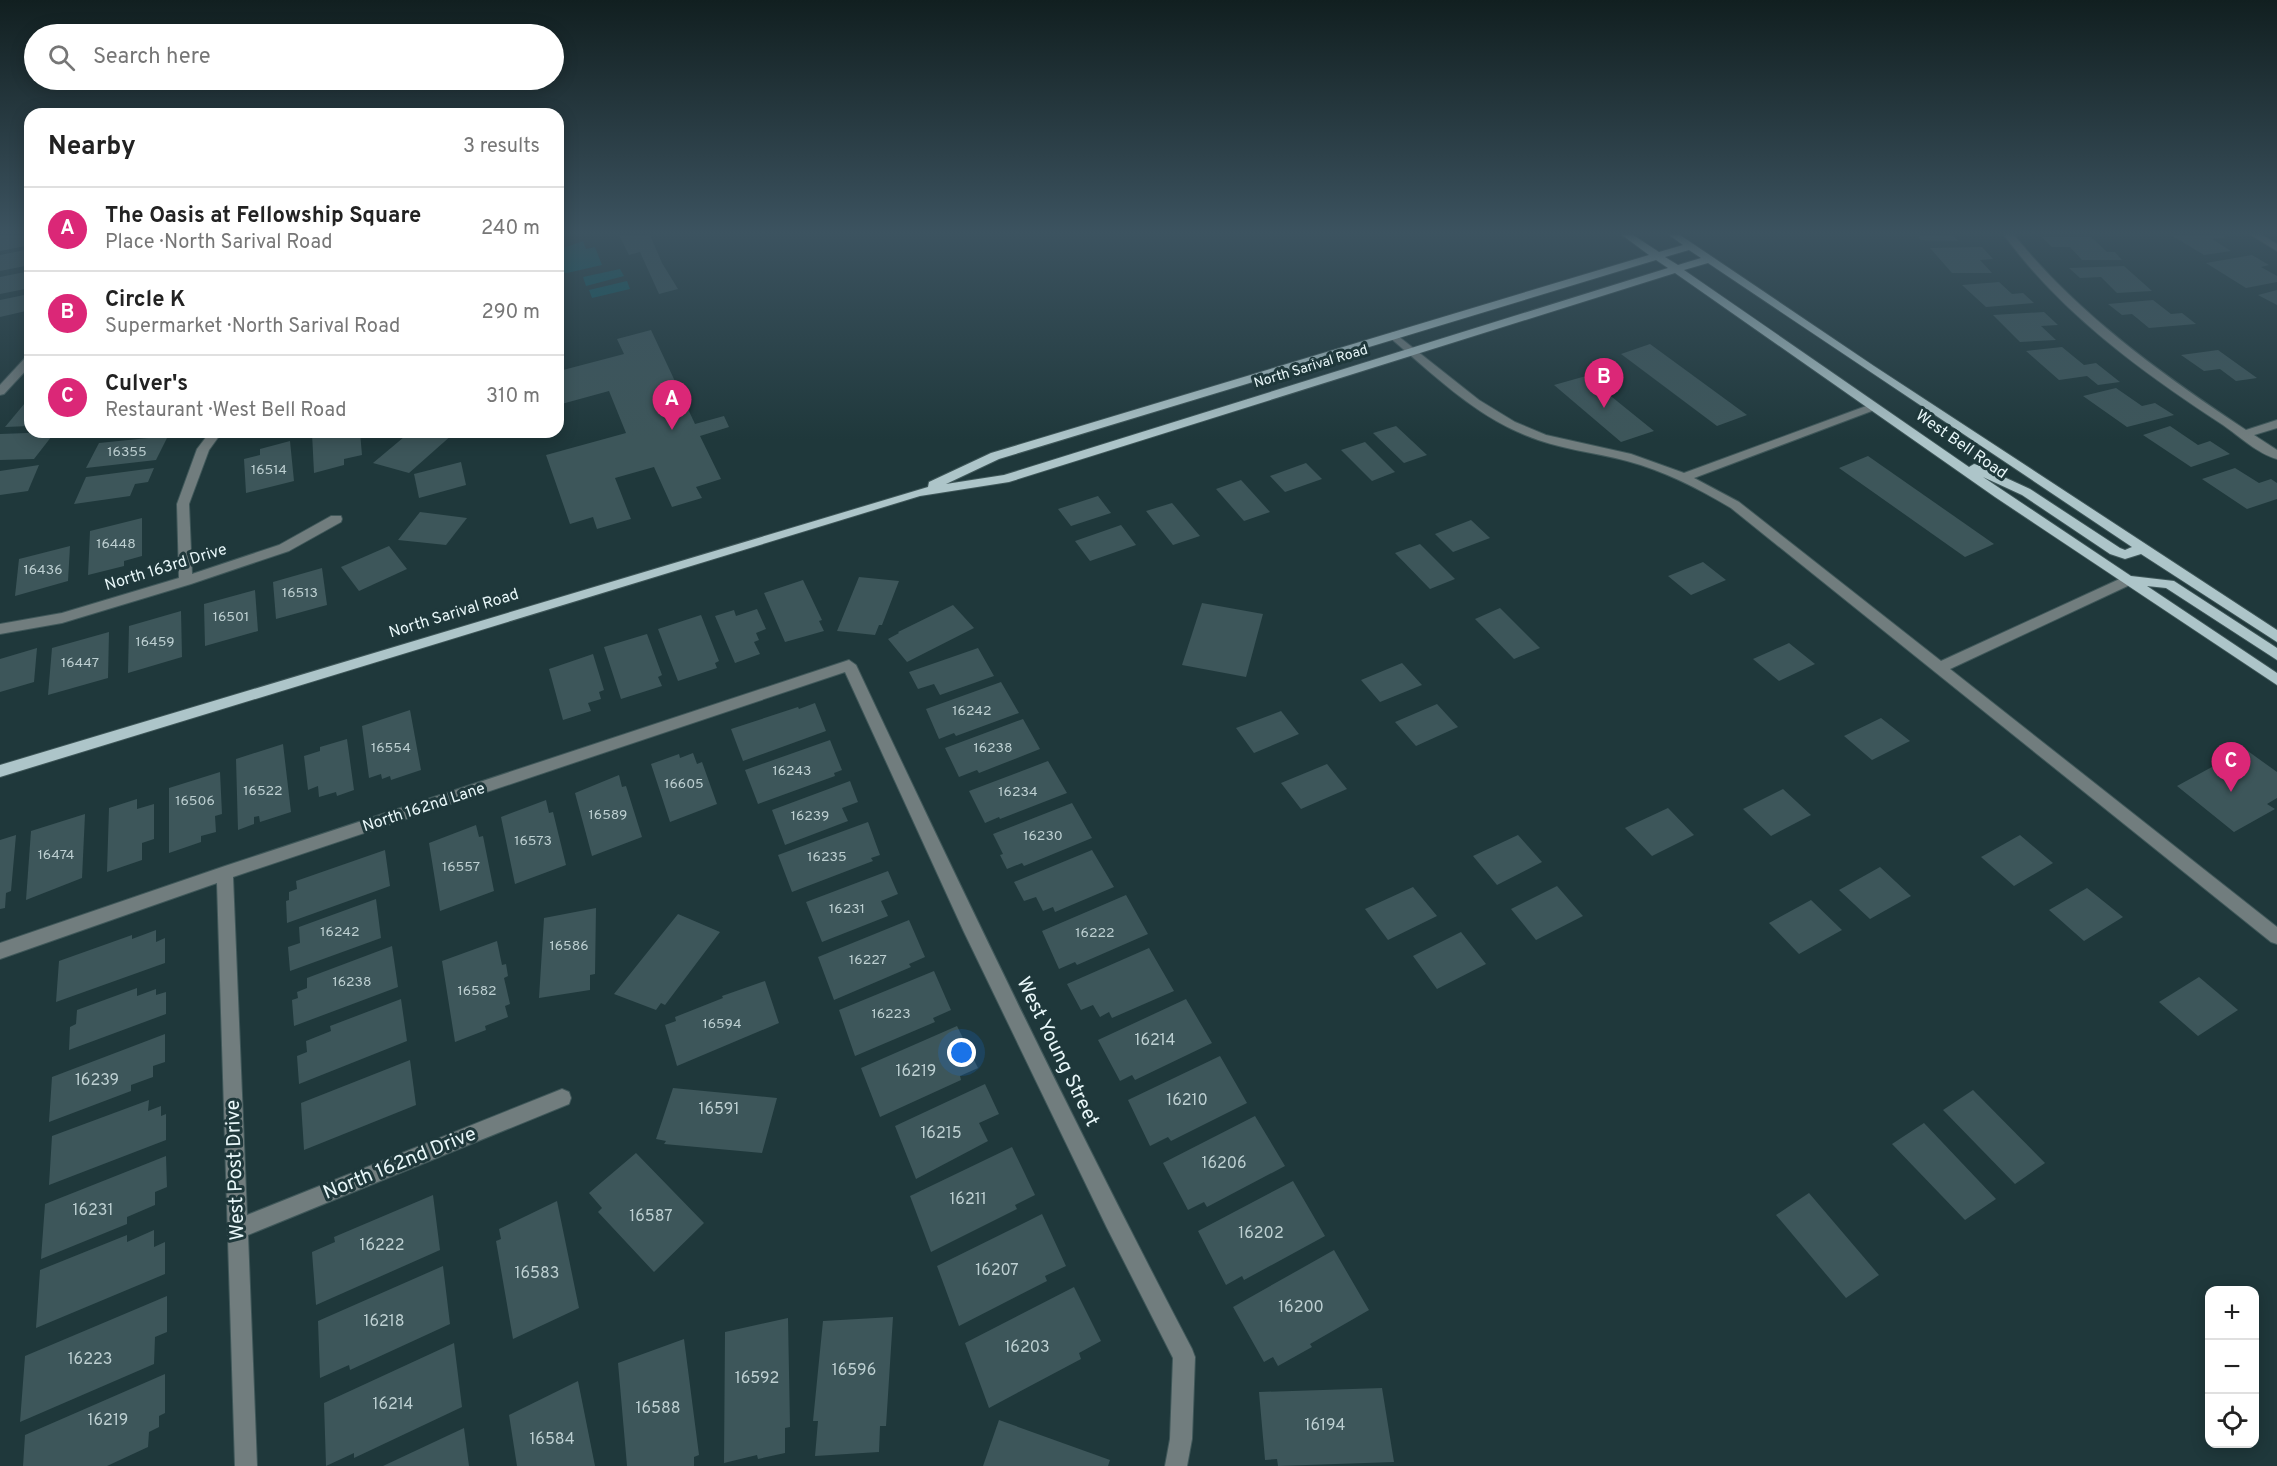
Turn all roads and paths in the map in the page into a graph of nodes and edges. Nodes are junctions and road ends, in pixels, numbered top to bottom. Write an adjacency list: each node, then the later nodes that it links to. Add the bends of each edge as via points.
1 (1499, 303): 6 (main road, North Sarival Road)
2 (1566, 303): 7 (main road, North Sarival Road)
3 (1726, 303): 10 (main road, West Bell Road)
4 (1775, 303): 19 (main road, West Bell Road)
5 (2072, 303): 12 (street, via 2125,350)
6 (1393, 335): 7 (street); 17 (main road, North Sarival Road, via 995,456)
7 (1415, 352): 16 (street, via 1488,410 1522,429); 17 (main road, North Sarival Road, via 1005,479)
8 (24, 366): 9 (street)
9 (0, 392)
10 (1873, 407): 14 (main road, West Bell Road); 16 (street)
11 (2277, 424): 12 (street)
12 (2244, 434): 15 (street)
13 (211, 438): 21 (street, via 203,449 183,504)
14 (1931, 447): 19 (main road, via 2025,492 2115,552 2125,555); 20 (main road, West Bell Road)
15 (2277, 455)
16 (1684, 477): 26 (street, via 1735,505)
17 (919, 492): 28 (main road, North Sarival Road)
18 (336, 519): 21 (street, North 163rd Drive, via 284,548)
19 (2143, 549): 23 (main road, West Bell Road)
20 (2129, 580): 24 (main road, via 2169,584); 26 (street); 27 (main road, West Bell Road)
21 (186, 581): 22 (street, North 163rd Drive, via 62,618)
22 (0, 629)
23 (2277, 637)
24 (2277, 655)
25 (849, 665): 29 (street, North 162nd Lane); 35 (street, West Young Street, via 970,927 1184,1357 1181,1439)
26 (1939, 668): 30 (street)
27 (2277, 680)
28 (0, 771)
29 (225, 873): 31 (street, North 162nd Lane); 33 (street, West Post Drive)
30 (2277, 937)
31 (0, 951)
32 (562, 1098): 33 (street, North 162nd Drive)
33 (238, 1229): 34 (street, West Post Drive)
34 (246, 1466)
35 (1176, 1466)

